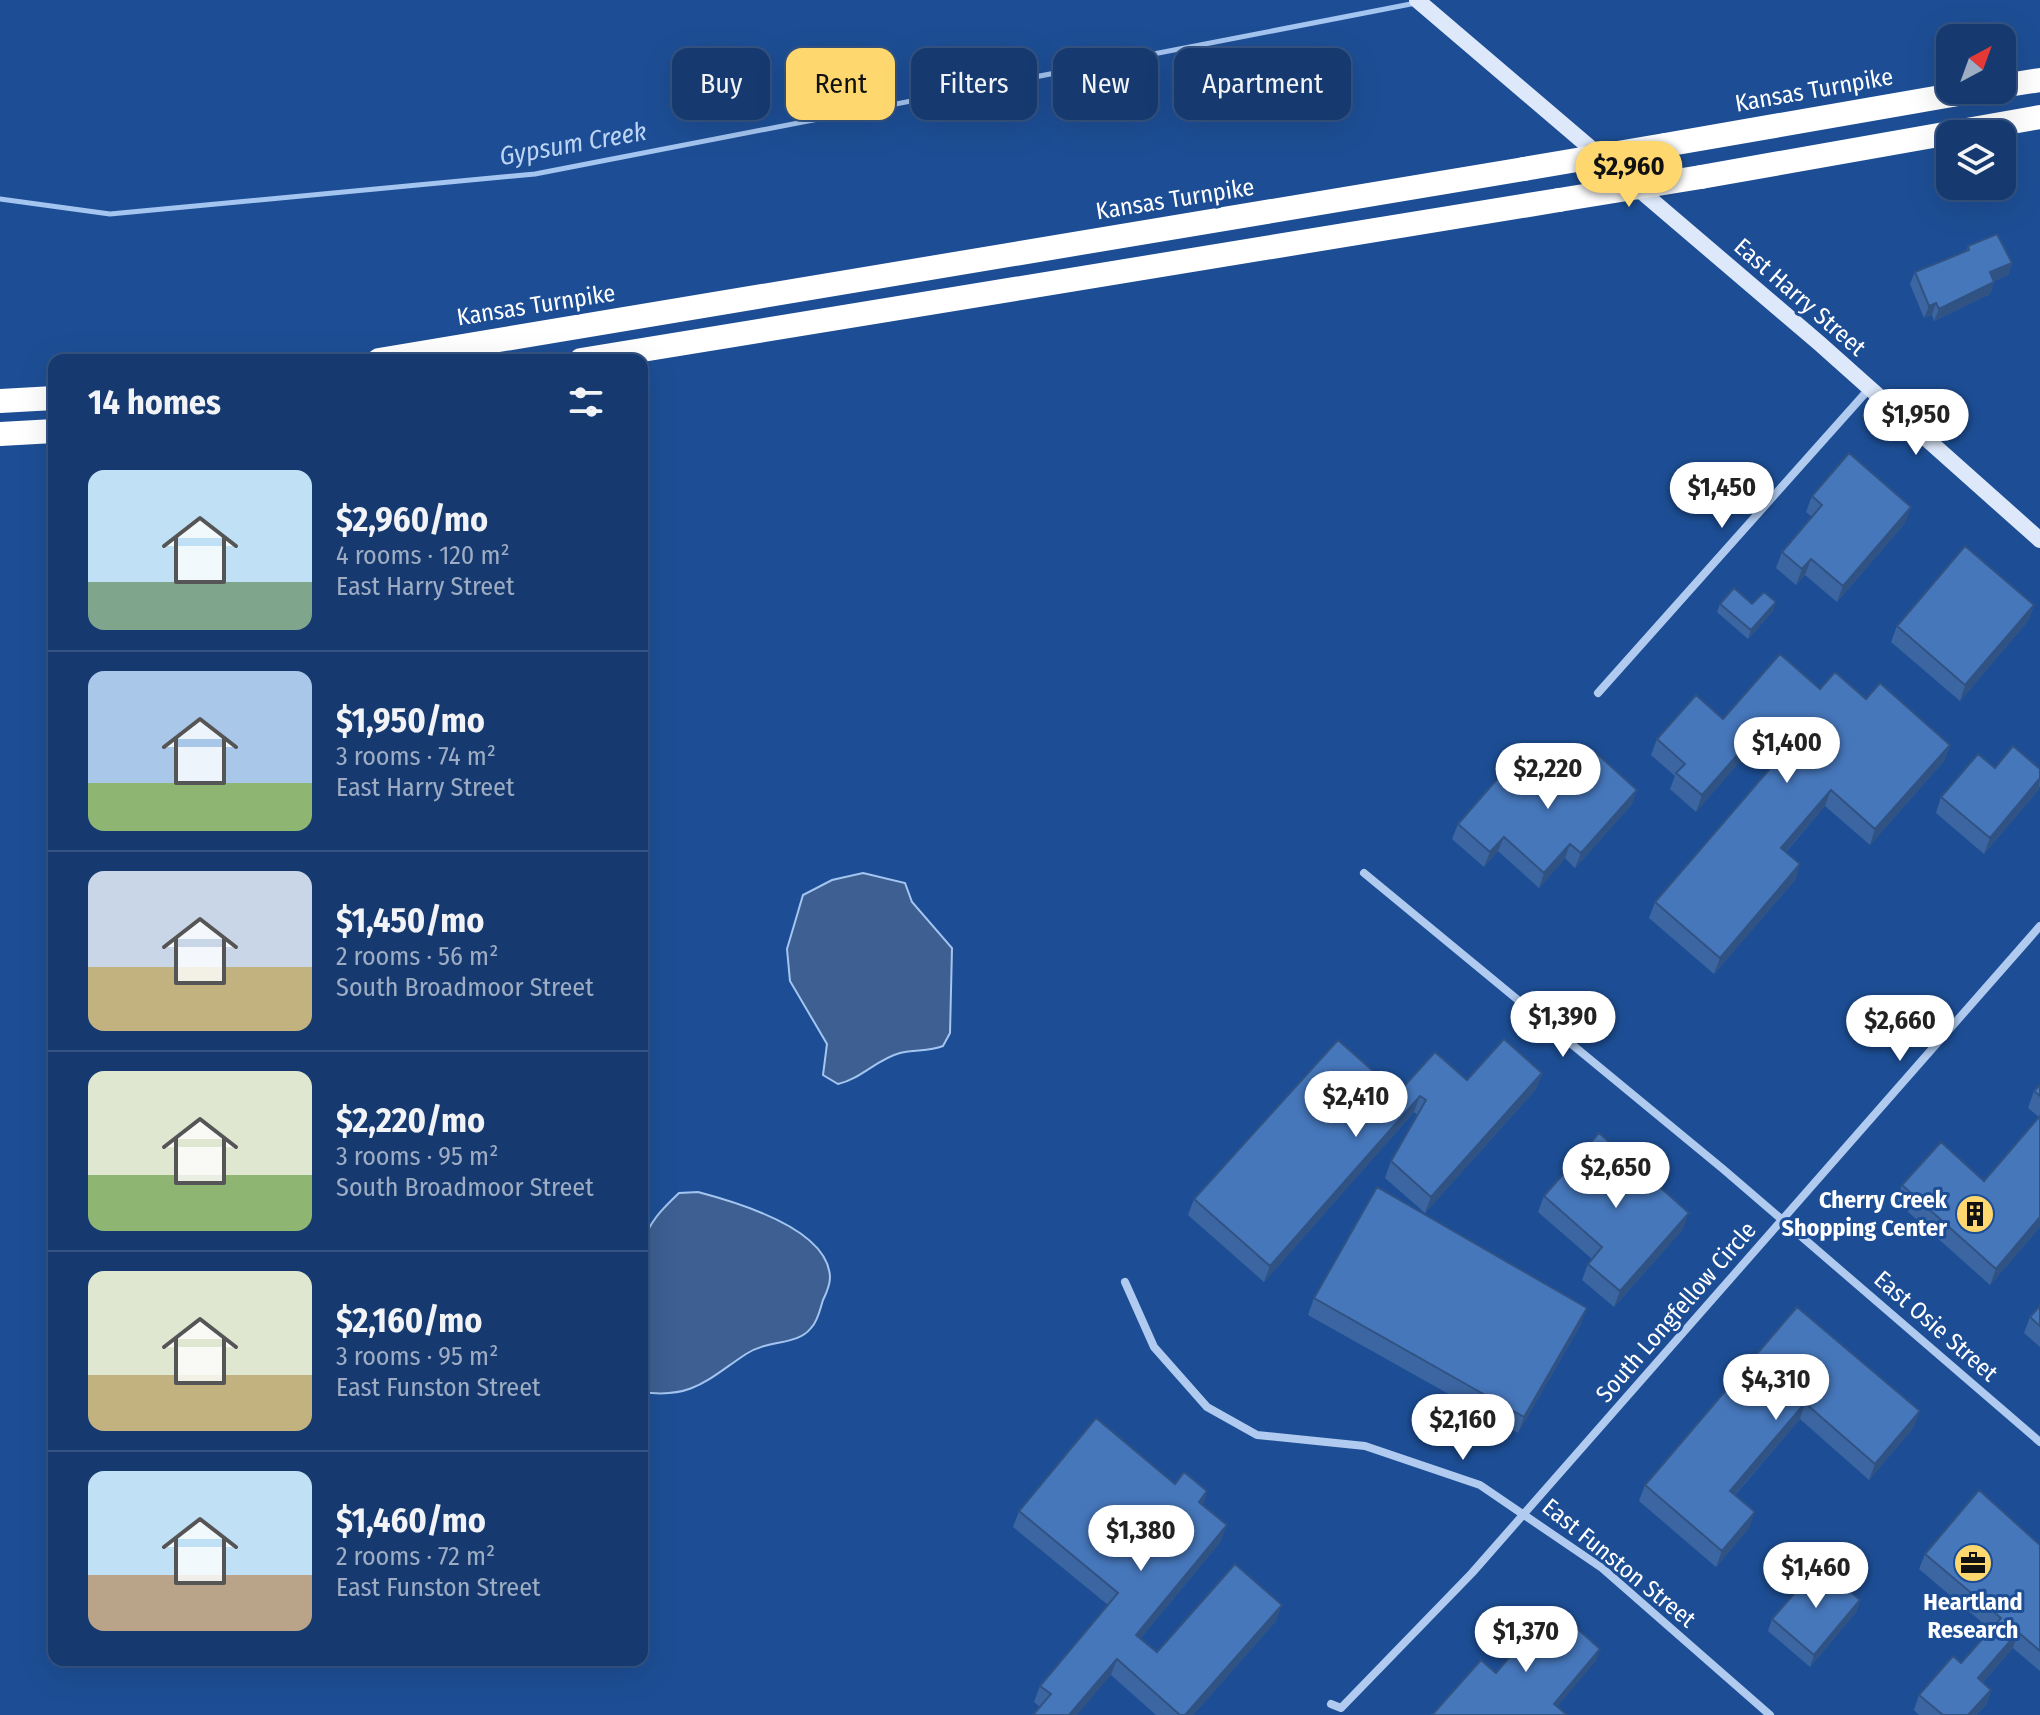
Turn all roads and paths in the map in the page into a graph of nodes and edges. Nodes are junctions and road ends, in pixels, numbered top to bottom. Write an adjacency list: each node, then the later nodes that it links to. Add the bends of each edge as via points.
1 (1417, 0): 8 (main road, East Harry Street)
2 (2040, 80): 3 (highway)
3 (2016, 84)
4 (1936, 98): 6 (highway, Kansas Turnpike, bridge)
5 (2040, 117): 7 (highway, bridge)
6 (415, 354)
7 (618, 354)
8 (1869, 389): 13 (main road, East Harry Street); 14 (street)
9 (48, 398): 10 (highway)
10 (0, 401)
11 (48, 431): 12 (highway)
12 (0, 434)
13 (2040, 540)
14 (1598, 693)
15 (1364, 873): 17 (street, East Osie Street)
16 (2040, 926): 17 (street, South Longfellow Circle)
17 (1783, 1221): 19 (street, East Osie Street); 20 (street, South Longfellow Circle)
18 (1125, 1282): 20 (street, East Funston Street, via 1154,1347 1207,1407 1257,1435 1365,1446 1407,1459 1480,1485)
19 (2040, 1442)
20 (1525, 1513): 21 (street, South Longfellow Circle, via 1341,1708); 22 (street, East Funston Street, via 1602,1568)
21 (1331, 1704)
22 (1770, 1715)

